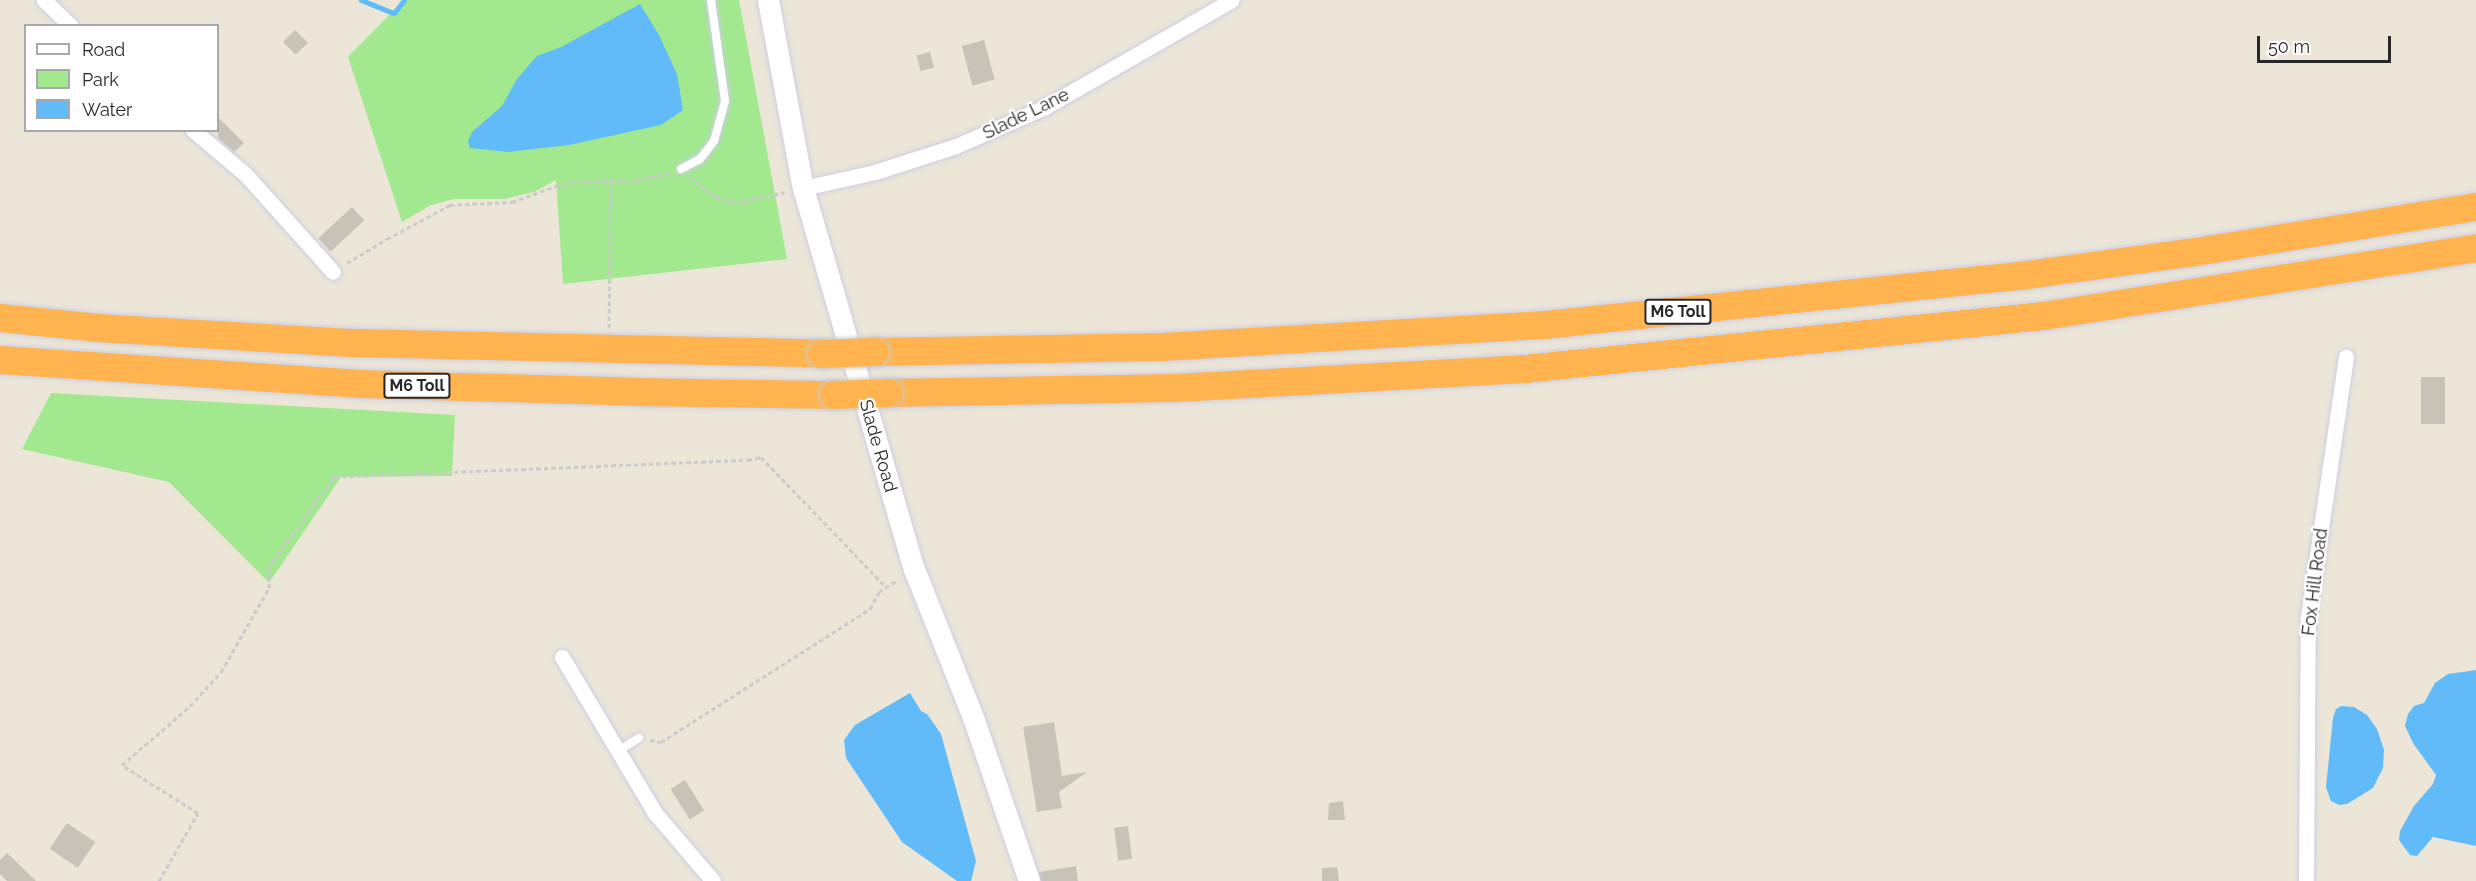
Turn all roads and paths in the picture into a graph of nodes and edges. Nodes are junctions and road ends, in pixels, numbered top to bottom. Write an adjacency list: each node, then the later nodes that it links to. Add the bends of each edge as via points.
1 (44, 0): 5 (street)
2 (711, 0): 7 (lane, via 725,101 714,141 700,159)
3 (768, 0): 9 (main road, Slade Road)
4 (1232, 0): 9 (street, Slade Lane, via 1035,112 956,146 875,172)
5 (69, 24)
6 (195, 132): 12 (street, via 246,175)
7 (681, 169): 8 (path, via 657,177); 9 (path, via 716,197 736,203)
8 (611, 182): 12 (path, via 565,184 512,202 450,205); 13 (path)
9 (803, 188): 24 (main road, Slade Road, via 914,569 977,730)
10 (2476, 207): 14 (highway, M6 Toll, bridge, via 2020,276 1545,325 1163,347 822,354 354,343 98,328)
11 (2476, 248): 16 (highway, M6 Toll, bridge, via 2044,315 1525,369 1176,388 834,394 635,392 357,384)
12 (333, 272)
13 (609, 315)
14 (0, 318)
15 (2346, 357): 25 (street, Fox Hill Road, via 2308,616)
16 (0, 360)
17 (886, 587): 22 (path, via 761,457 334,477 269,567 269,588 221,672 190,706 122,765 198,813)
18 (879, 592): 20 (path, via 870,609 661,742)
19 (562, 657): 21 (street)
20 (639, 738): 21 (lane)
21 (618, 751): 23 (street, via 655,813)
22 (159, 881)
23 (713, 881)
24 (1029, 881)
25 (2306, 881)

